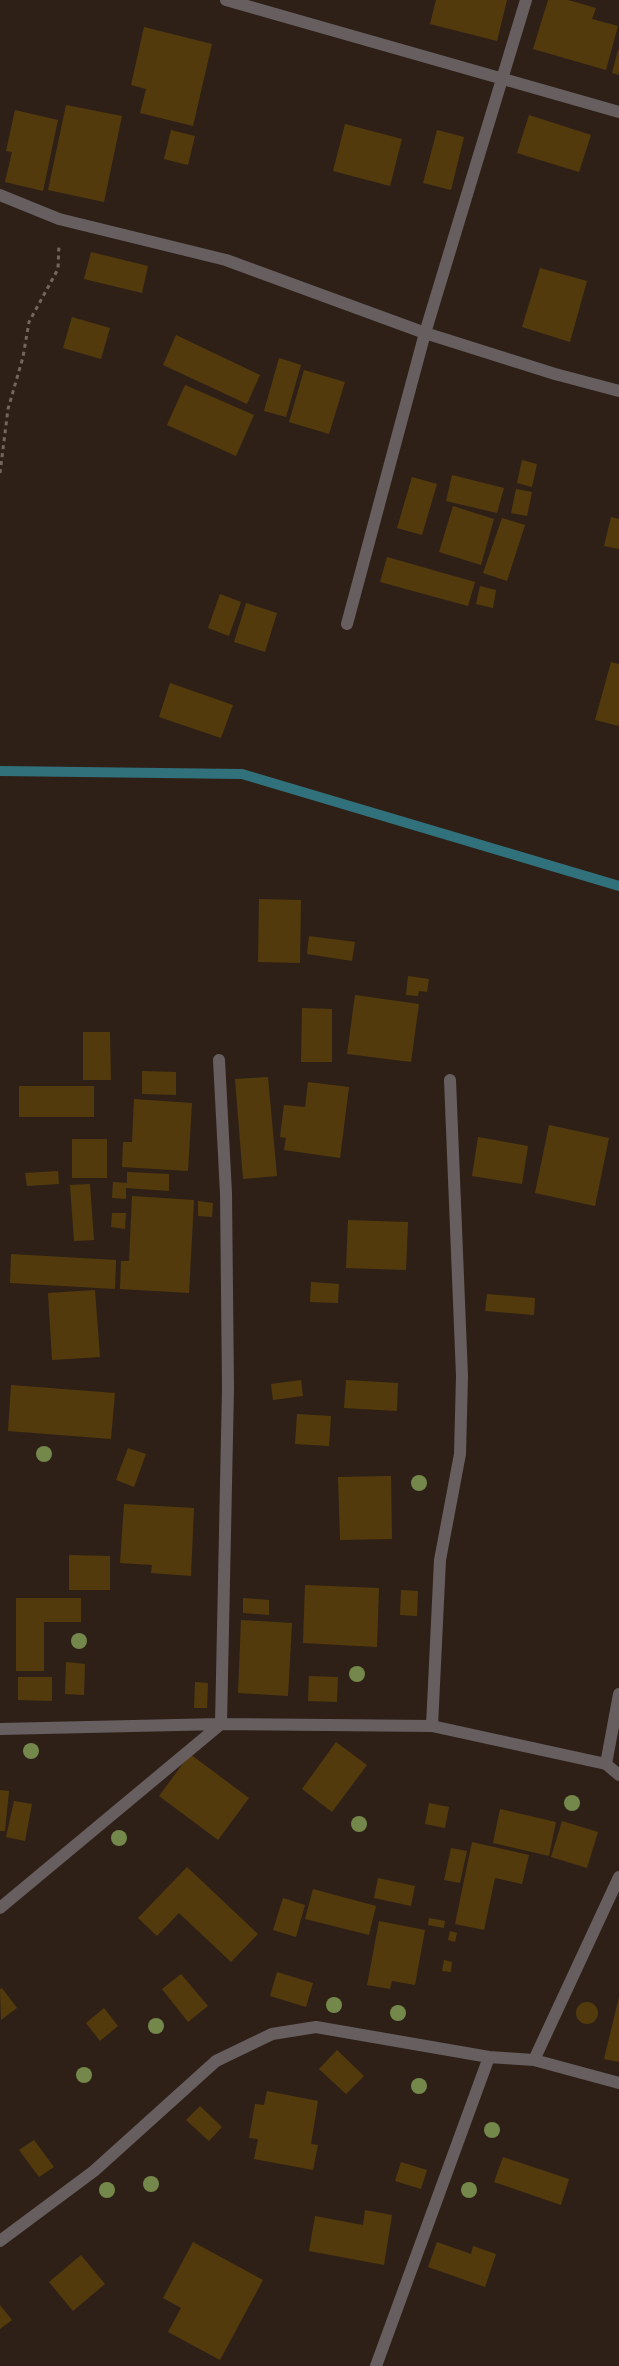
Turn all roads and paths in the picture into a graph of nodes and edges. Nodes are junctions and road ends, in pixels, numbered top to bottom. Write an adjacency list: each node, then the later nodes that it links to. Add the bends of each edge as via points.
1 (226, 0): 3 (street)
2 (526, 0): 3 (street)
3 (502, 77): 4 (street); 7 (street)
4 (619, 112)
5 (0, 195): 6 (street)
6 (59, 219): 7 (street, via 226,260); 9 (path, via 58,269 29,322 8,409)
7 (425, 333): 8 (street); 10 (street)
8 (619, 391)
9 (0, 473)
10 (346, 624)
11 (219, 1060): 14 (street, via 226,1193 228,1378)
12 (450, 1080): 15 (street, via 462,1376 460,1454 440,1560)
13 (619, 1694): 17 (street)
14 (221, 1724): 15 (street); 16 (street); 20 (street)
15 (432, 1726): 17 (street)
16 (0, 1729)
17 (606, 1764): 18 (street)
18 (619, 1775)
19 (619, 1876): 22 (street)
20 (0, 1908)
21 (489, 2057): 22 (street); 24 (street, via 316,2027 272,2034 216,2061 94,2172); 25 (street)
22 (534, 2060): 23 (street)
23 (619, 2083)
24 (0, 2241)
25 (376, 2366)

